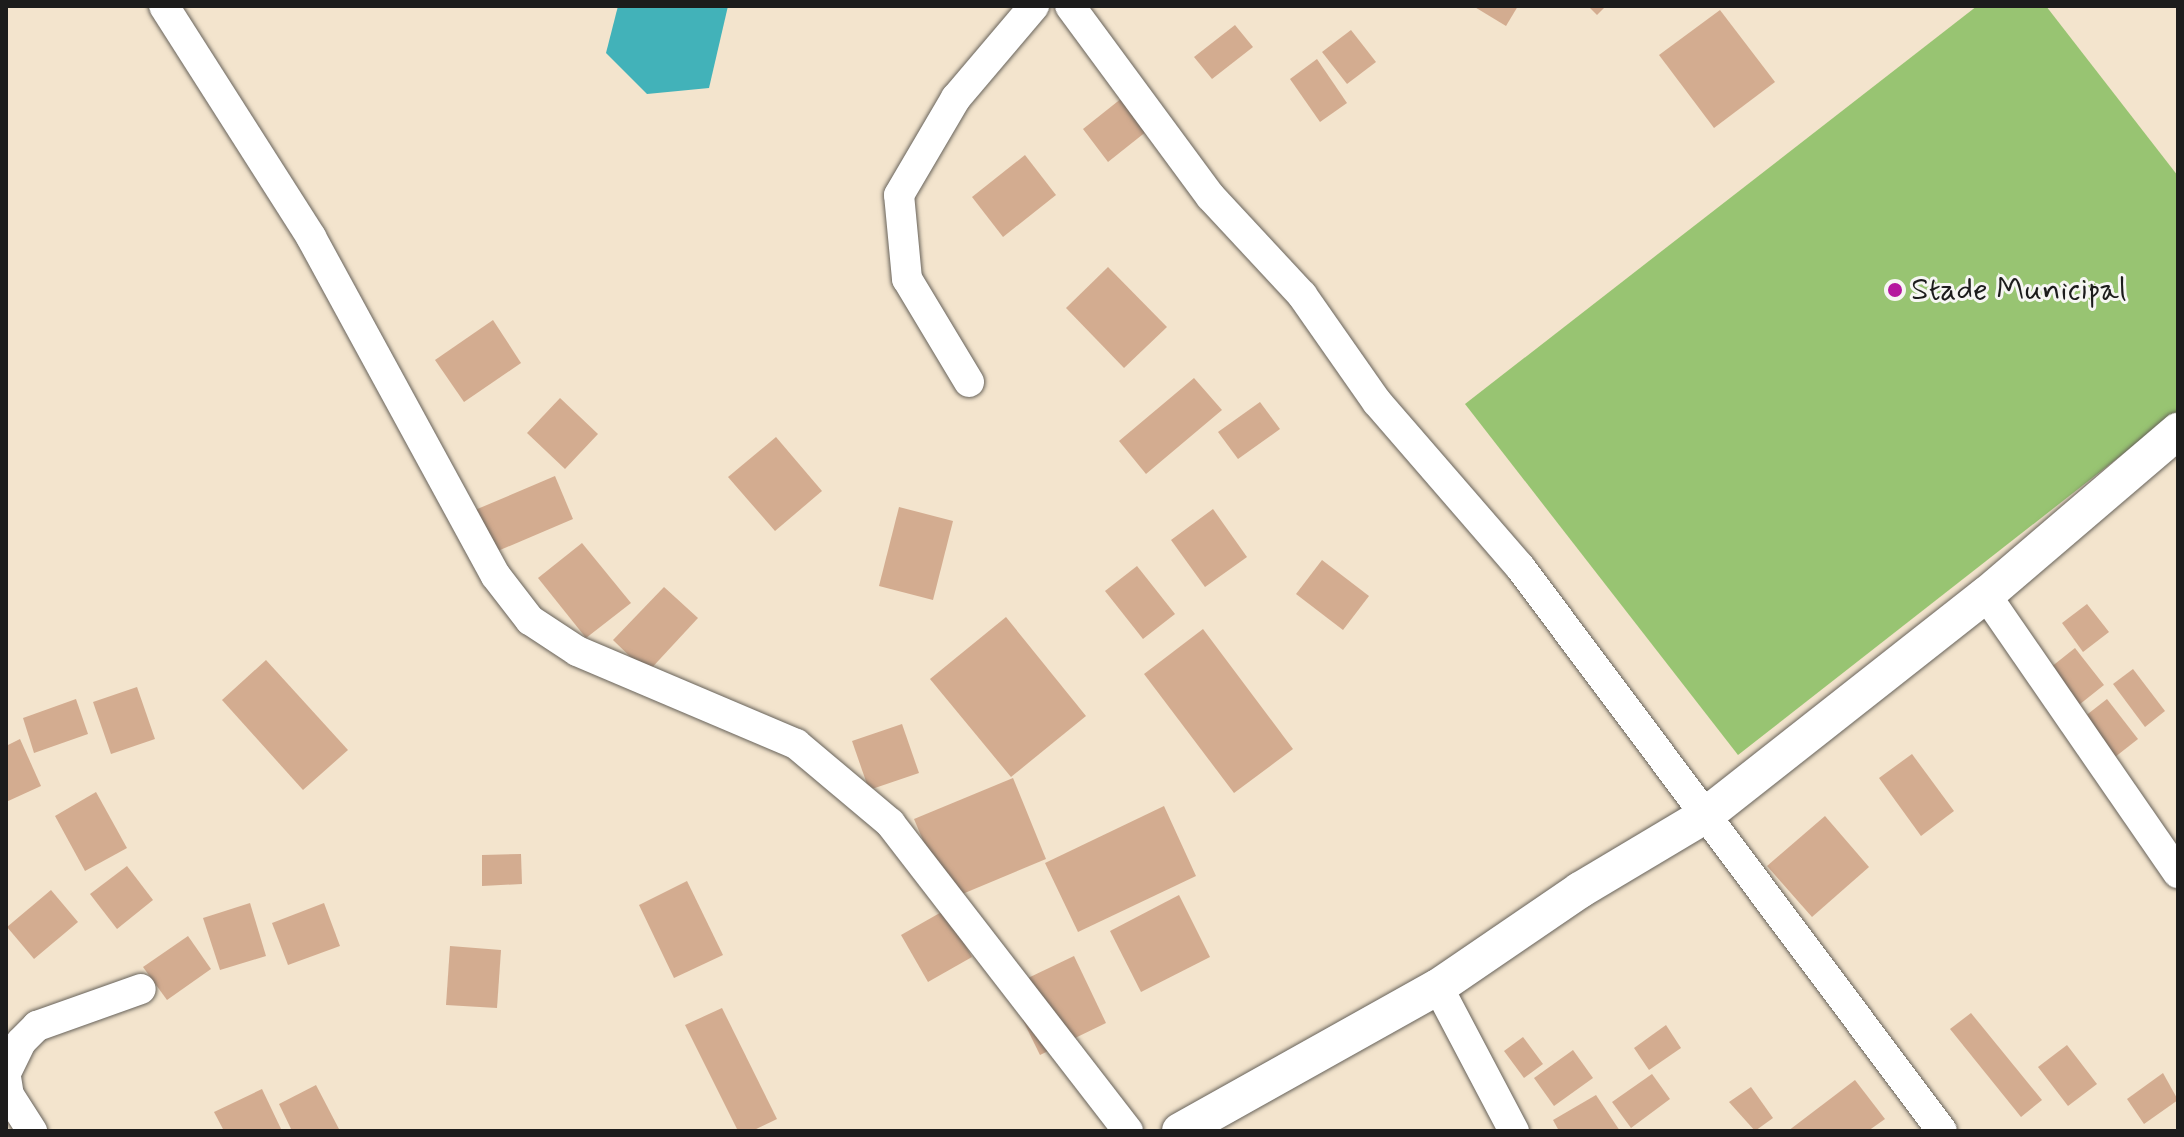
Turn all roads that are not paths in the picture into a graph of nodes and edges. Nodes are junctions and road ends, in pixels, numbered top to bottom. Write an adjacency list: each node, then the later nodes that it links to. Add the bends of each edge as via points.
1 (164, 6): 13 (street, via 311,237 496,576 530,620 577,651 796,744 878,813 1001,961)
2 (1034, 6): 4 (street, via 956,98 899,195 907,279)
3 (1070, 6): 7 (street, via 1211,197 1302,295 1377,402 1520,567)
4 (969, 382)
5 (2178, 431): 6 (street)
6 (1986, 595): 7 (street); 8 (street)
7 (1706, 815): 9 (street, via 1580,890); 16 (street)
8 (2178, 873)
9 (1438, 987): 14 (street); 15 (street)
10 (141, 989): 11 (street, via 37,1026 21,1042)
11 (6, 1075): 12 (street, via 9,1095)
12 (32, 1131)
13 (1128, 1131)
14 (1180, 1131)
15 (1514, 1131)
16 (1942, 1131)

